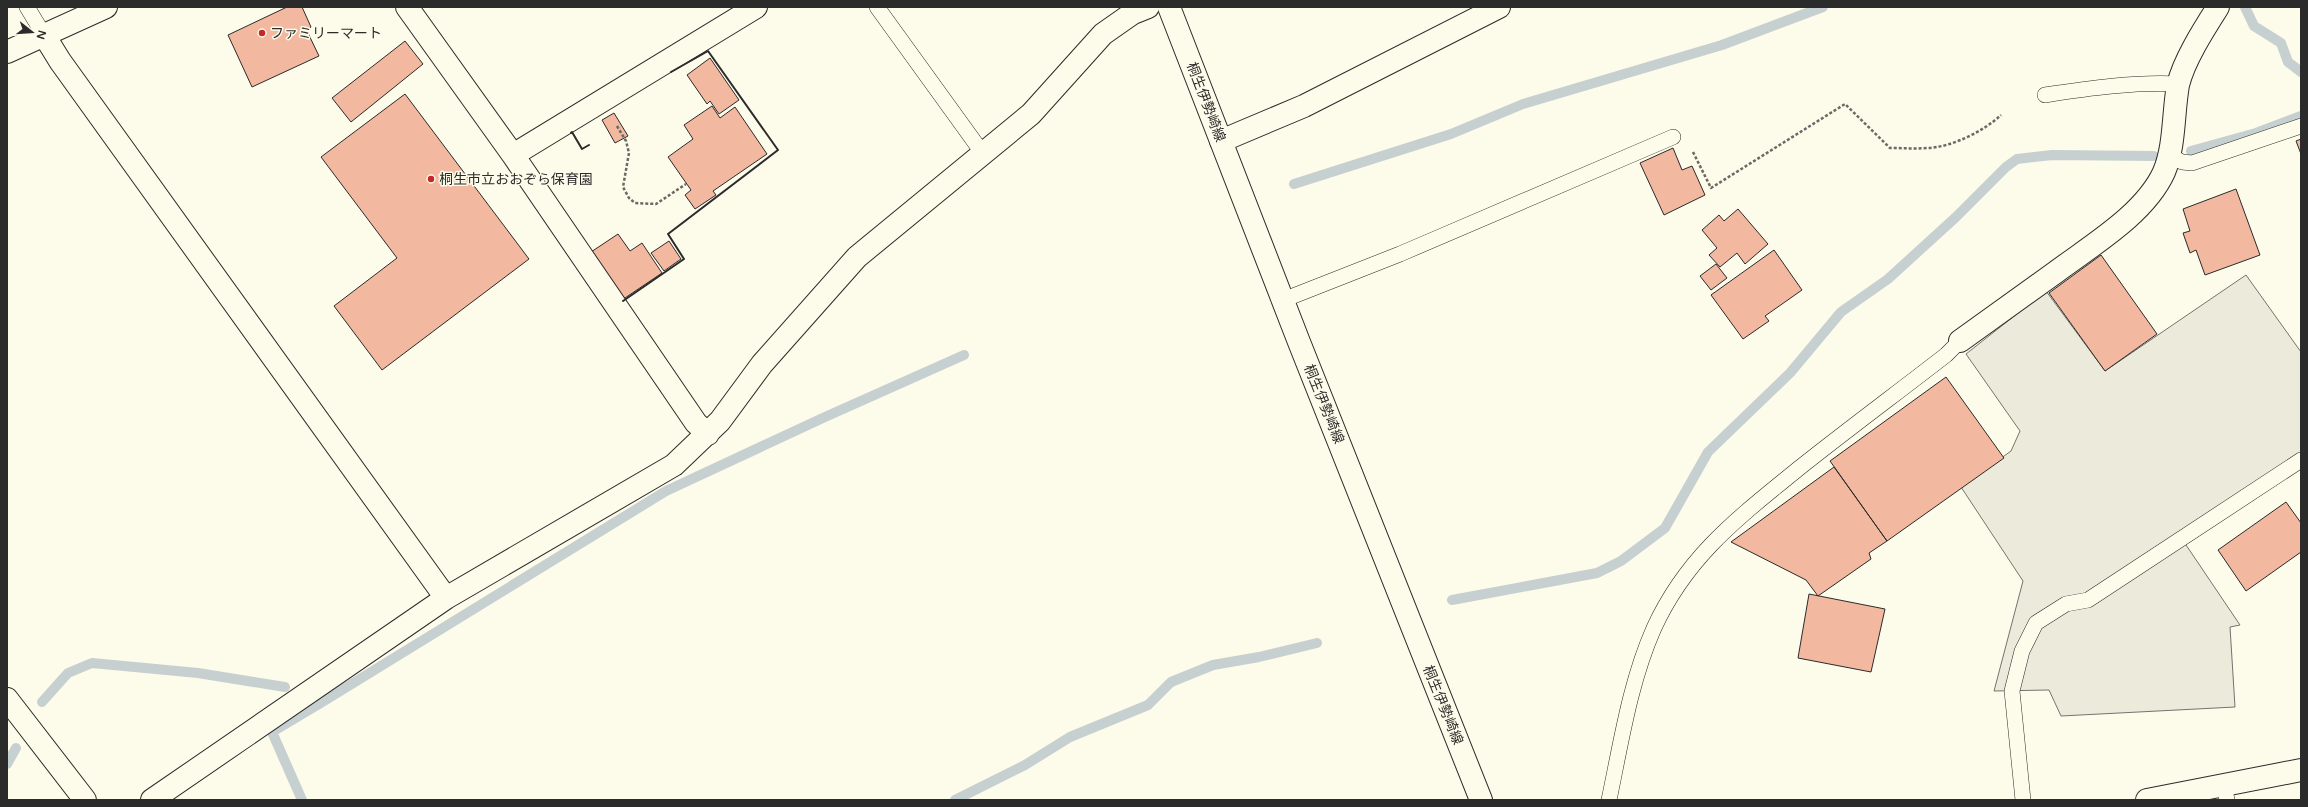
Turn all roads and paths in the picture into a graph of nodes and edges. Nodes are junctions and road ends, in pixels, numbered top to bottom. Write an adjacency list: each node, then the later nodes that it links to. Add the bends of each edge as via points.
1 (27, 7): 10 (lane)
2 (106, 7): 10 (main road)
3 (407, 7): 19 (main road)
4 (756, 7): 14 (main road)
5 (877, 7): 20 (lane)
6 (1148, 7): 20 (main road, via 1133,13 1102,34 1031,114)
7 (1169, 7): 18 (main road, 桐生伊勢崎線)
8 (1499, 7): 18 (main road, via 1304,106)
9 (2218, 7): 12 (main road, via 2202,31)
10 (44, 35): 11 (main road); 27 (main road, via 65,68)
11 (7, 52)
12 (2179, 84): 13 (lane, via 2097,86); 21 (main road)
13 (2045, 95)
14 (603, 102): 19 (main road); 22 (path, via 626,141 629,153 622,187 629,198 635,203 651,205 665,200)
15 (2001, 115): 17 (path, via 1991,124 1949,144 1929,148 1890,148 1845,104 1711,188 1684,133)
16 (2301, 126): 21 (lane, via 2192,163 2182,162)
17 (1673, 137): 23 (lane, via 1400,254)
18 (1221, 141): 23 (main road, 桐生伊勢崎線)
19 (513, 155): 25 (main road, via 696,423)
20 (984, 155): 25 (main road, via 928,197 857,257 762,364)
21 (2168, 155): 24 (main road, via 2155,189 2143,203 2088,248)
22 (686, 184)
23 (1283, 300): 33 (main road, 桐生伊勢崎線)
24 (1960, 341): 34 (lane, via 1946,355 1734,521 1695,562 1670,597 1640,664)
25 (708, 434): 27 (main road, via 674,465)
26 (2301, 460): 35 (lane, via 2088,600 2066,604 2036,622 2022,651 2012,691)
27 (446, 598): 32 (main road)
28 (7, 699): 31 (main road)
29 (2301, 770): 30 (main road)
30 (2225, 792): 36 (main road)
31 (85, 800)
32 (152, 800)
33 (1481, 800)
34 (1609, 800)
35 (2023, 800)
36 (2147, 800)

